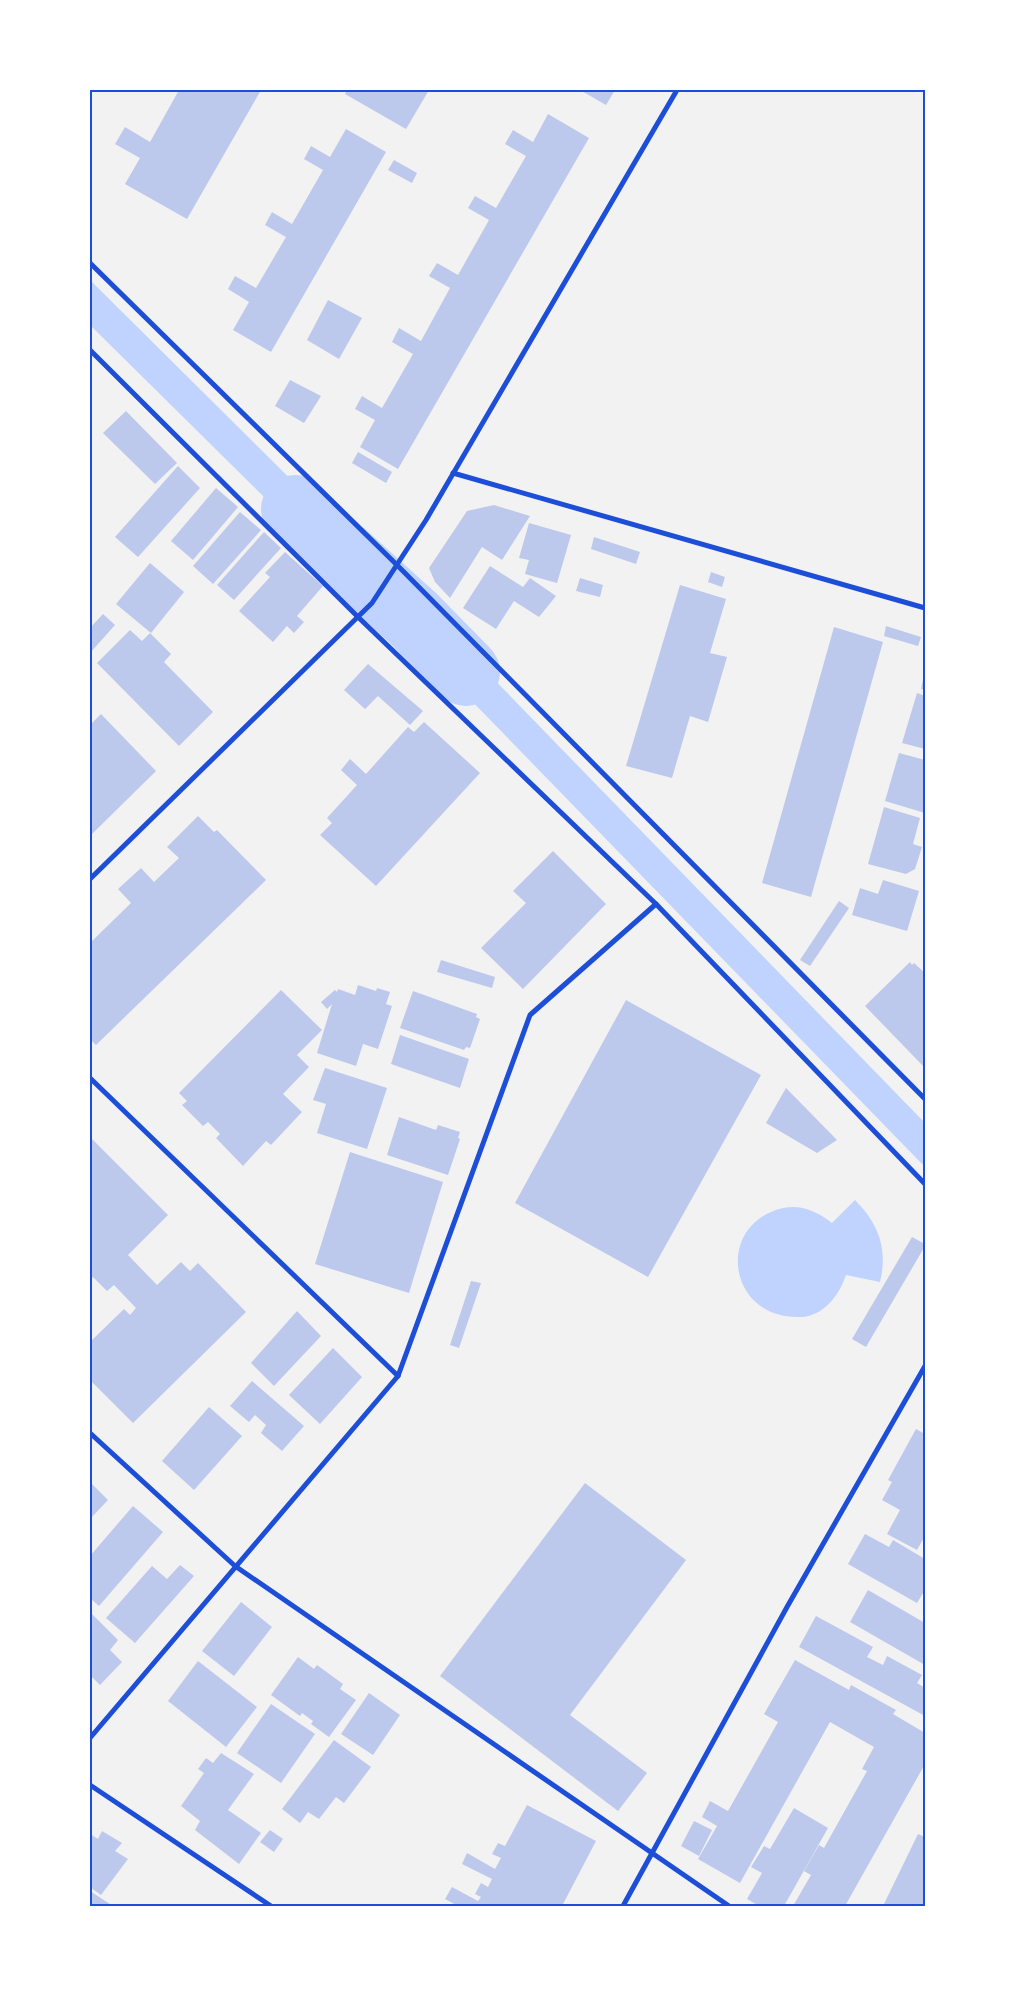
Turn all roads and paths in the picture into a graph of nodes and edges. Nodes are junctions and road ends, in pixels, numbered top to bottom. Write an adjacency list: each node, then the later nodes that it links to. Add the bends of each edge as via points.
1 (677, 90): 4 (street)
2 (90, 263): 5 (street)
3 (90, 350): 7 (street)
4 (453, 473): 5 (street); 6 (street)
5 (398, 566): 7 (street); 11 (street)
6 (925, 608)
7 (358, 617): 8 (street); 9 (street)
8 (90, 880)
9 (656, 904): 12 (street); 14 (street, via 530,1015)
10 (90, 1078): 14 (street)
11 (925, 1100)
12 (925, 1184)
13 (925, 1366): 19 (street, via 787,1607)
14 (398, 1376): 16 (street)
15 (90, 1433): 16 (street)
16 (235, 1566): 17 (street); 19 (street)
17 (90, 1738)
18 (90, 1785): 20 (street)
19 (653, 1853): 21 (street); 22 (street)
20 (271, 1906)
21 (623, 1906)
22 (729, 1906)

